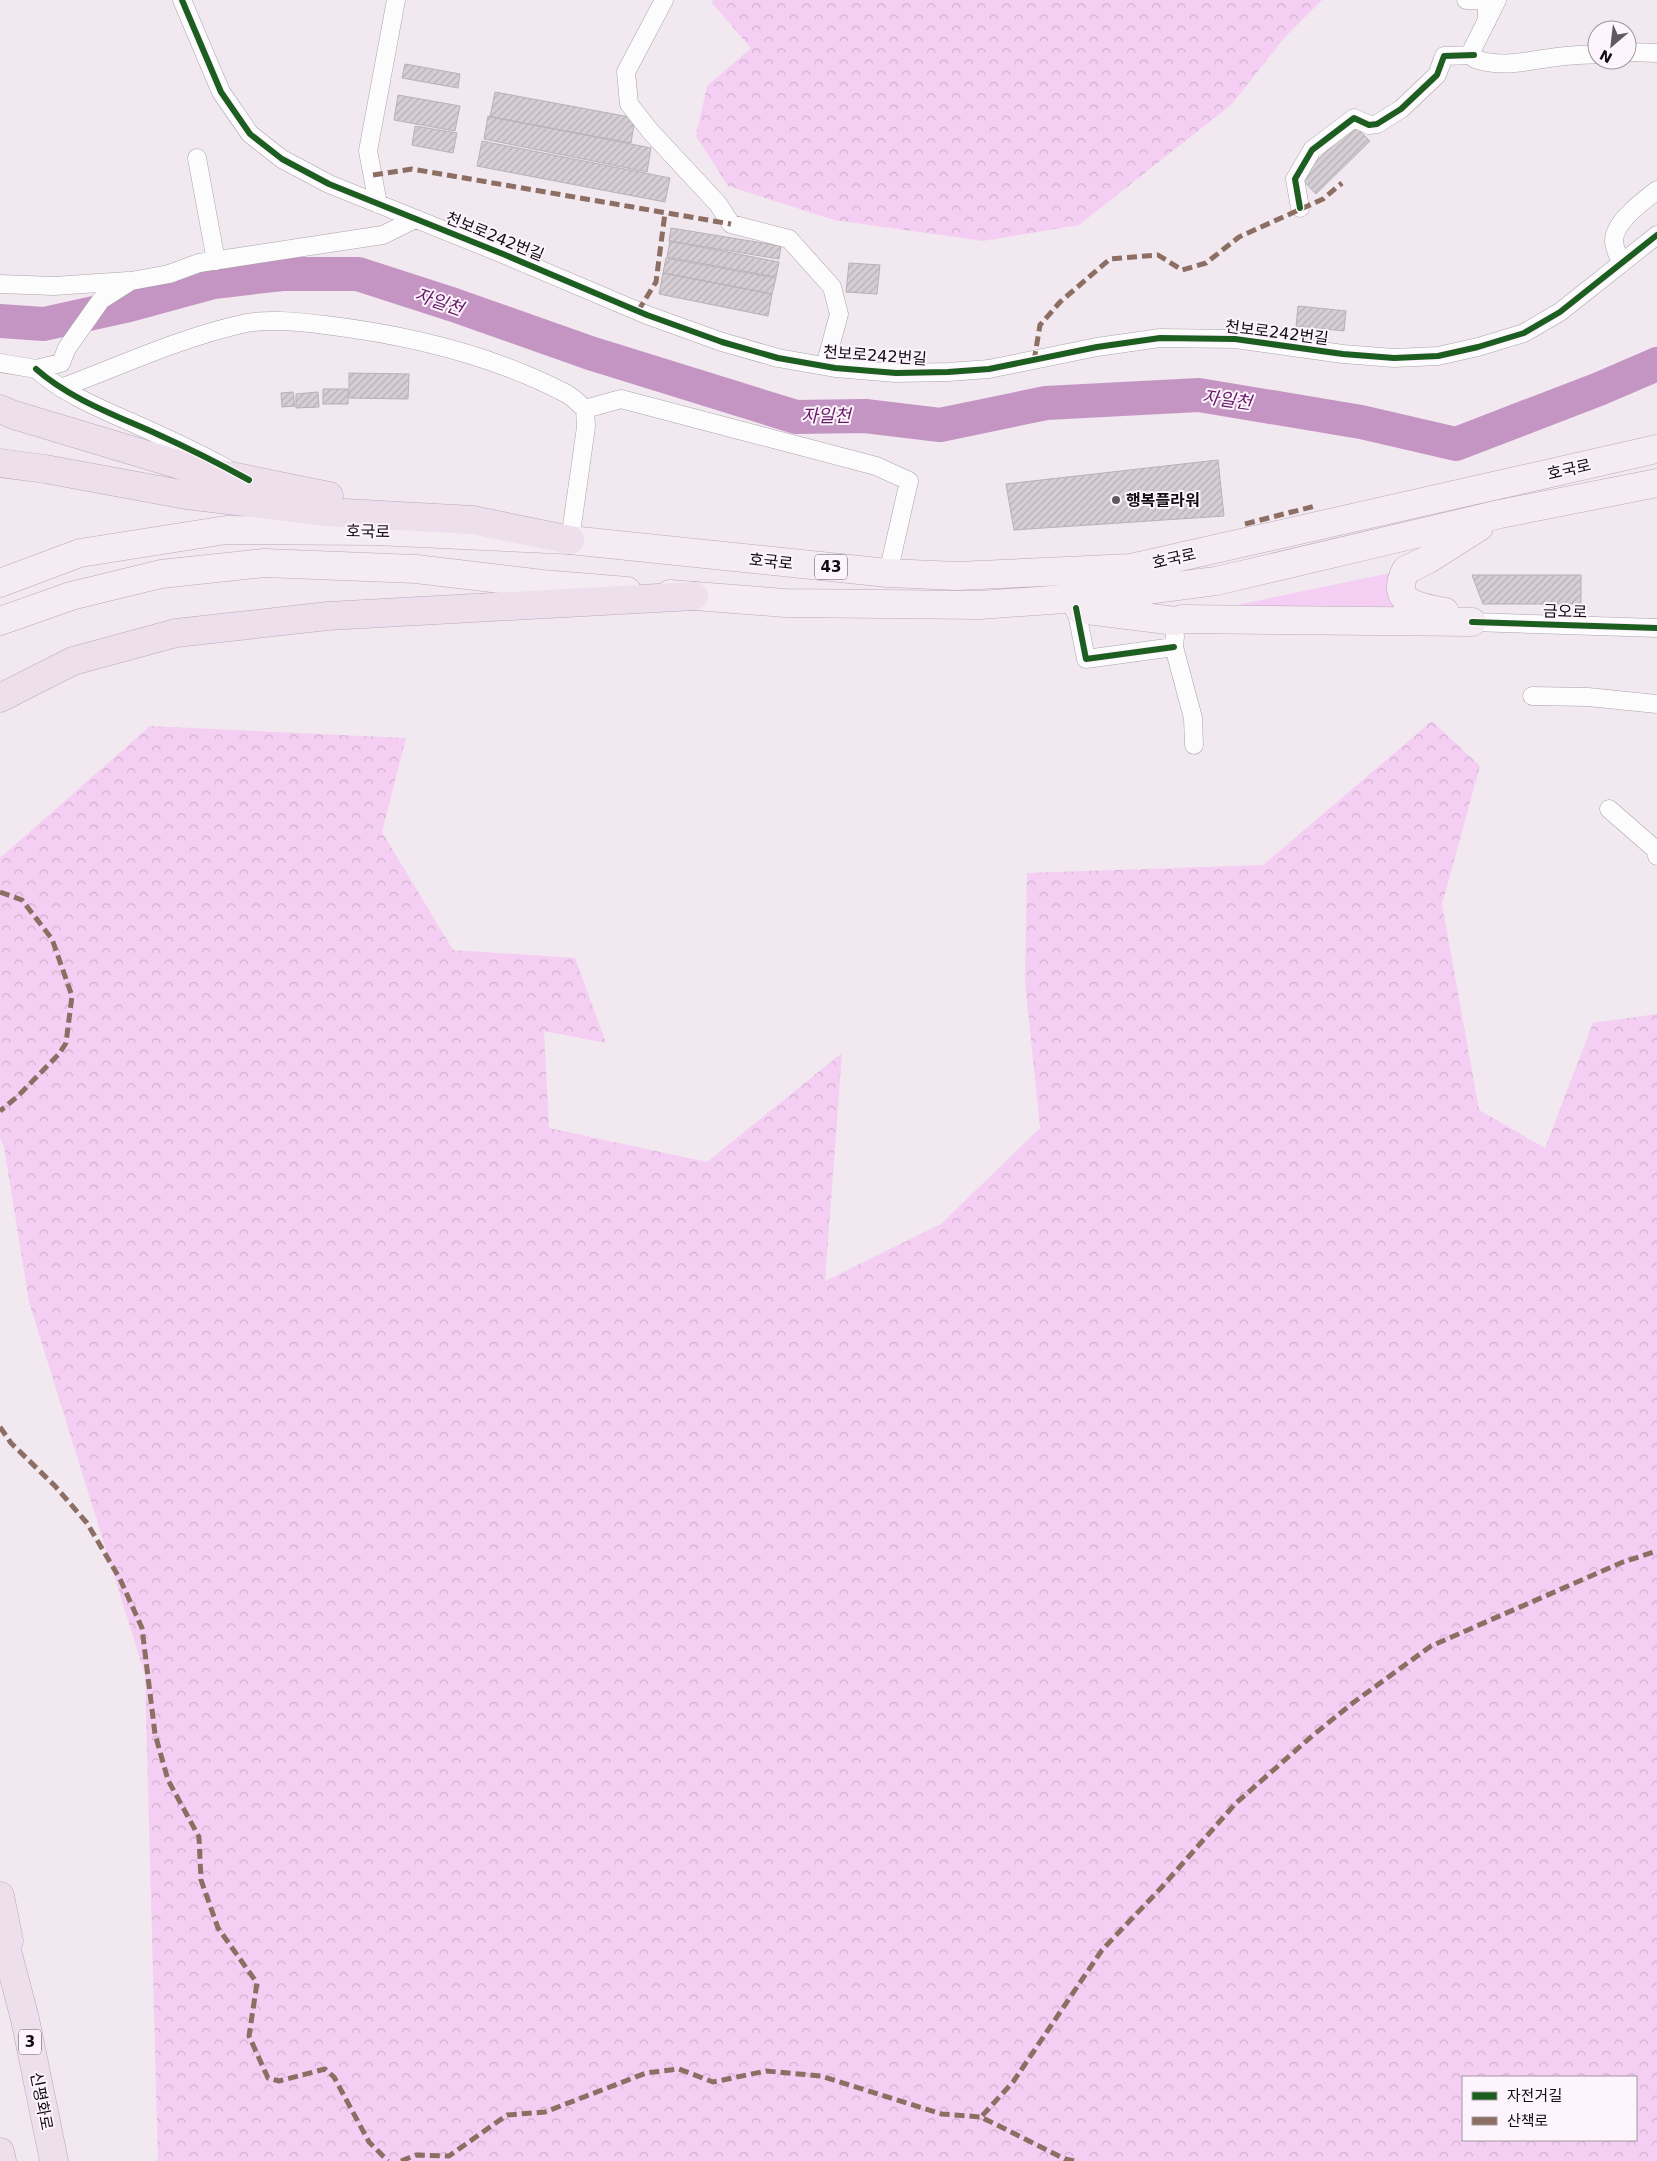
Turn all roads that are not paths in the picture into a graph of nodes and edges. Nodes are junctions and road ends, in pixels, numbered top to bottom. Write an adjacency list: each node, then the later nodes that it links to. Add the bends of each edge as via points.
1 (182, 0): 13 (street, 천보로242번길, via 220,92 250,134 282,159 323,181)
2 (396, 0): 13 (street, via 368,151)
3 (664, 0): 22 (street, via 626,72 628,104 718,204 731,224 789,239 832,287 839,314)
4 (1466, 0): 6 (street, via 1485,3)
5 (1498, 0): 6 (street)
6 (1487, 21): 9 (street, via 1472,50)
7 (1637, 52): 8 (street)
8 (1657, 53)
9 (1474, 55): 10 (street, via 1475,59 1484,62 1518,64); 14 (street, via 1444,56 1437,75 1401,109 1377,124 1369,125 1354,118 1312,150 1295,179)
10 (1587, 55)
11 (197, 158): 17 (street)
12 (1657, 190): 18 (street, via 1616,230 1614,242)
13 (378, 204): 15 (street, 천보로242번길)
14 (1300, 208)
15 (415, 219): 17 (street, via 382,235); 22 (street, 천보로242번길, via 666,322 778,358)
16 (1657, 235): 18 (street, 천보로242번길)
17 (216, 261): 19 (street)
18 (1622, 264): 22 (street, 천보로242번길, via 1560,312 1524,333 1438,356 1394,358 1343,354 1235,338 1160,338 981,370 896,373)
19 (131, 281): 20 (street, via 54,286); 23 (street, via 102,300 67,348 61,363)
20 (0, 284)
21 (0, 363): 23 (street)
22 (825, 366)
23 (36, 369): 24 (street)
24 (61, 388): 25 (street, via 182,342 244,323 294,321 366,330 460,351 569,395); 29 (street, via 196,451)
25 (585, 409): 33 (street, via 586,427); 34 (street, via 621,399 876,466 909,481)
26 (7, 412): 29 (highway, via 187,467)
27 (1657, 449): 34 (main road, 호국로 / 43, via 1131,568 957,576)
28 (0, 463): 32 (highway, via 205,497 327,512)
29 (249, 480): 32 (highway)
30 (1657, 483): 31 (main road, 호국로 / 43)
31 (1500, 514): 37 (main road, 호국로 / 43, via 1216,581 1093,597); 40 (main road, via 1406,570 1402,580 1403,592 1414,606)
32 (474, 520): 33 (highway)
33 (570, 540): 34 (main road, 호국로 / 43); 35 (main road, 호국로 / 43, via 376,531 226,530 80,553)
34 (888, 573)
35 (0, 583)
36 (694, 596): 37 (main road, 호국로 / 43, via 785,603); 39 (main road, 호국로 / 43, via 542,584 416,569 264,562 161,574 71,596); 44 (highway, via 328,616 176,633 73,661)
37 (980, 605): 38 (main road)
38 (1076, 608): 42 (main road); 42 (street, via 1086,659)
39 (0, 621)
40 (1472, 622): 41 (street, 금오로); 42 (main road, via 1182,619)
41 (1657, 628)
42 (1175, 634): 46 (street, via 1193,718)
43 (1532, 696): 45 (street, via 1588,697)
44 (0, 698)
45 (1657, 704)
46 (1194, 745)
47 (1609, 809): 48 (street, via 1656,850)
48 (1657, 856)
49 (0, 1896): 51 (highway)
50 (0, 1924): 51 (highway, 신평화로 / 3)
51 (25, 2019): 54 (highway, 신평화로 / 3)
52 (0, 2152): 53 (highway)
53 (2, 2161)
54 (54, 2161)

